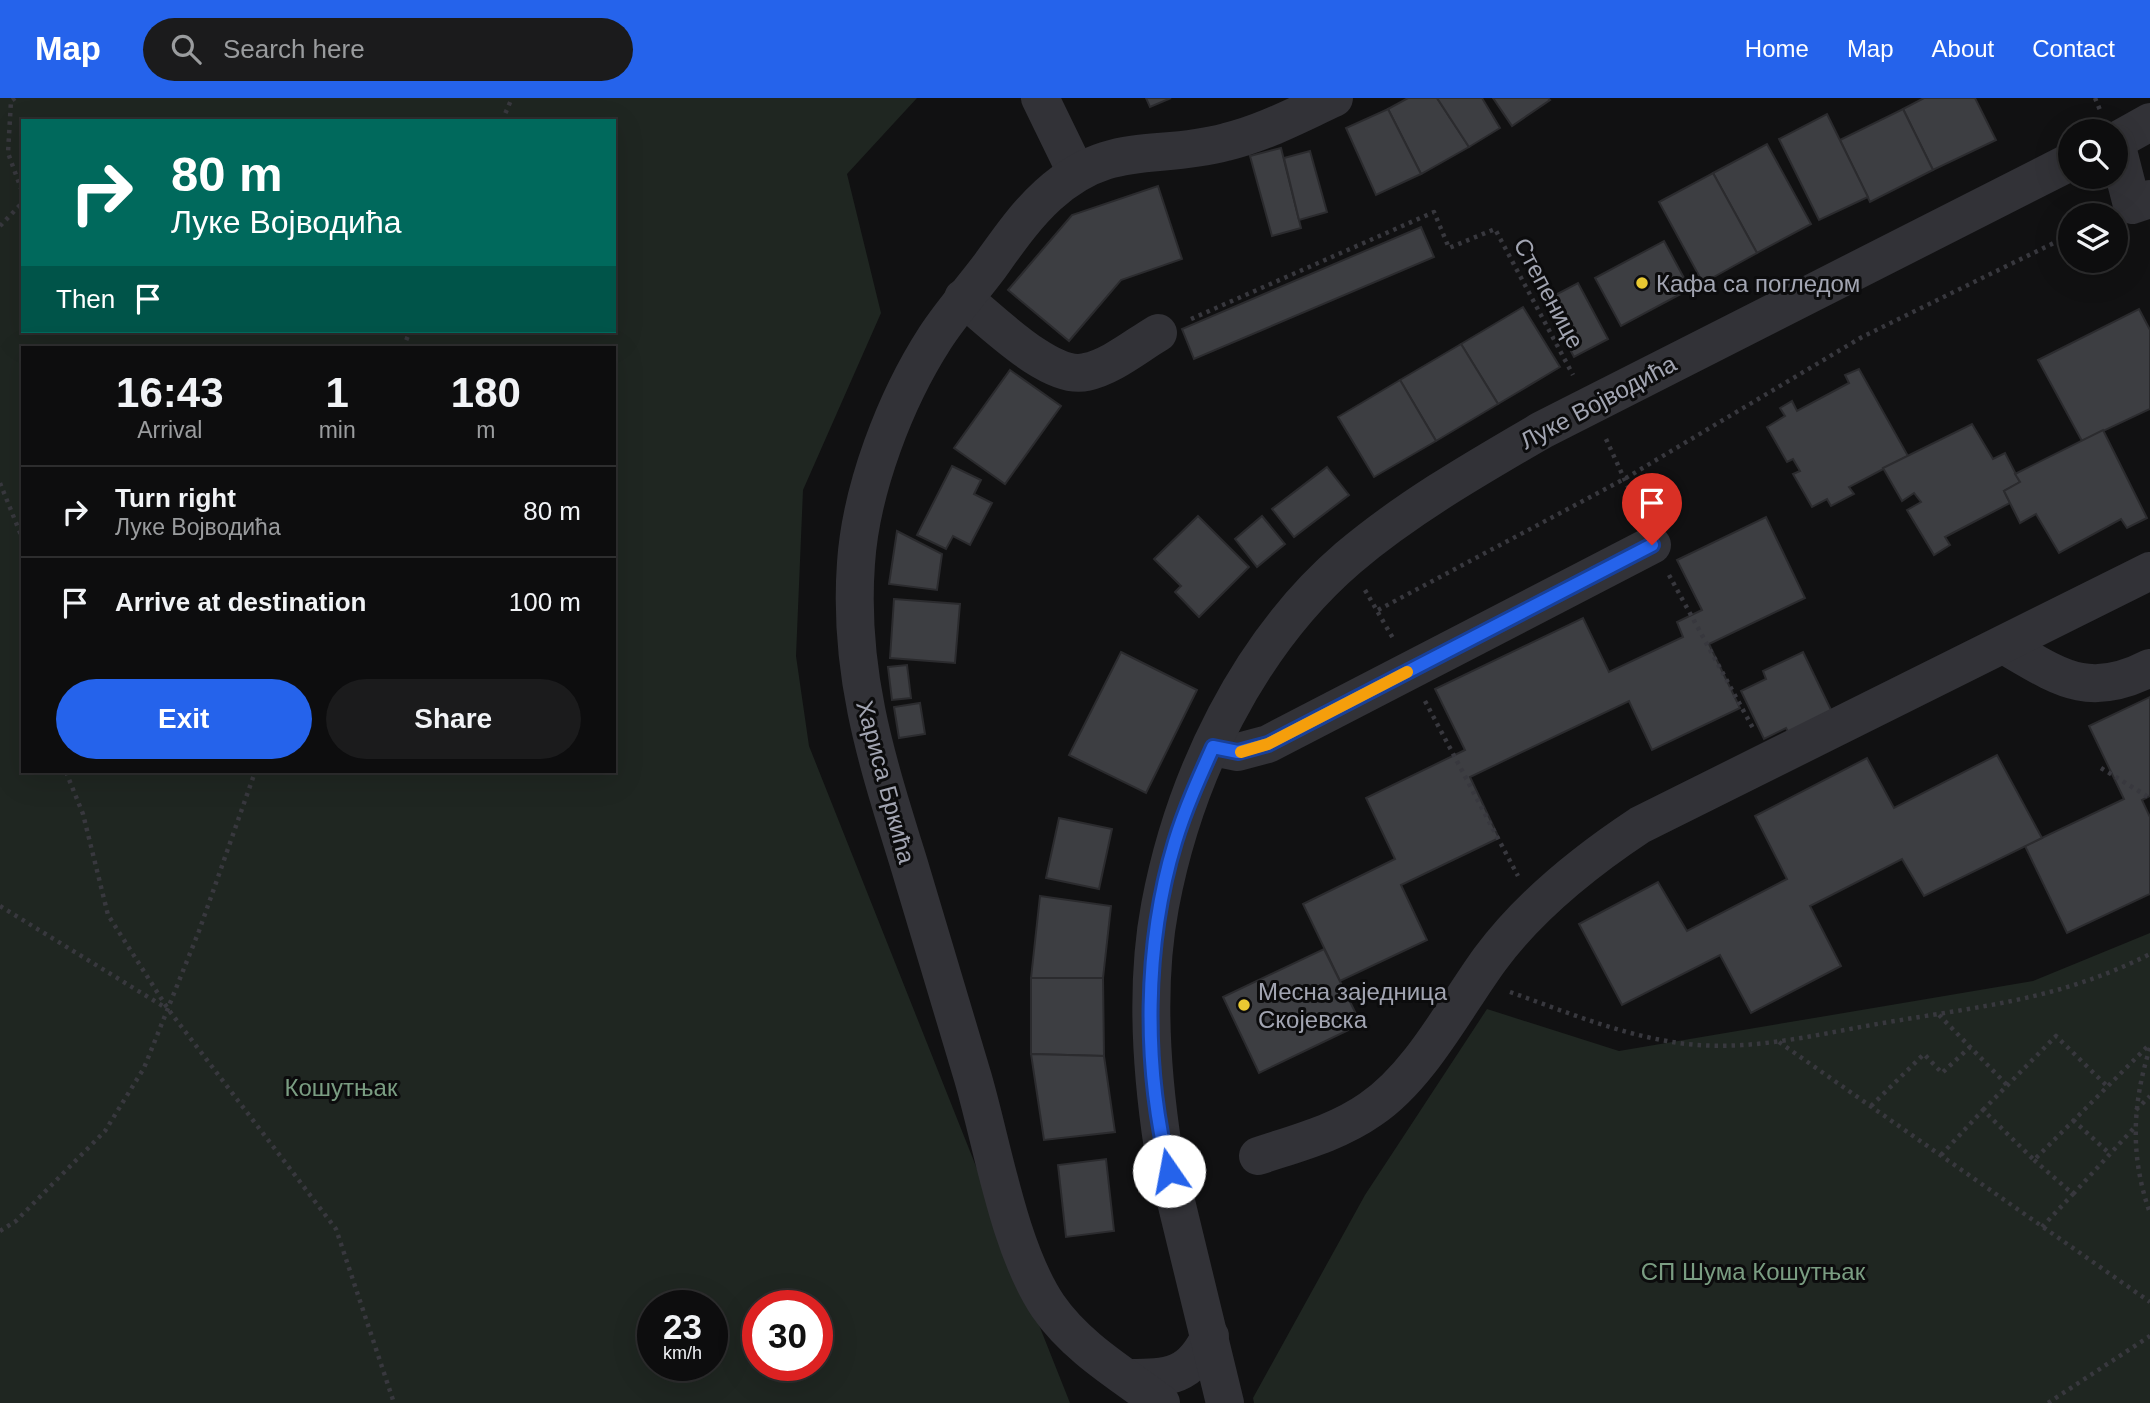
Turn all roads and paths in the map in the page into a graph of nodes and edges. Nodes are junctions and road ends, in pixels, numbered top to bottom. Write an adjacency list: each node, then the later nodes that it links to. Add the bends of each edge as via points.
1 (15, 98): 10 (path, via 11,101 8,153)
2 (512, 98): 5 (path)
3 (1040, 98): 9 (street)
4 (1334, 98): 9 (street, Хариса Бркића, via 1266,130 1224,143 1123,154)
5 (503, 119)
6 (2150, 122): 7 (street)
7 (2128, 135)
8 (2058, 168): 18 (street, Луке Војводића)
9 (1076, 173): 16 (street, Хариса Бркића, via 1021,223)
10 (21, 189)
11 (2128, 189): 12 (street, via 2132,205)
12 (2150, 199)
13 (21, 204): 14 (path)
14 (0, 226)
15 (2058, 241): 19 (path, via 1861,337)
16 (963, 298): 17 (street, via 1042,360 1070,373 1100,367); 65 (street, Хариса Бркића, via 932,342 899,403 873,479 856,560 862,697 880,776 1024,1262 1064,1326)
17 (1158, 333): 18 (path, Степенице, via 1434,212 1449,248 1495,229)
18 (1589, 406): 19 (path); 23 (street, Луке Војводића, via 1478,468)
19 (1626, 478): 22 (path); 25 (path)
20 (0, 483): 21 (path)
21 (21, 535)
22 (1652, 545): 28 (street); 30 (path)
23 (1346, 560): 25 (path); 29 (street, Луке Војводића, via 1294,612 1237,694)
24 (2150, 571): 26 (street)
25 (1378, 610): 28 (path)
26 (2004, 645): 27 (street, via 2079,683 2108,685); 30 (street)
27 (2150, 668)
28 (1409, 671): 29 (street, via 1260,747 1238,752); 36 (path)
29 (1213, 747): 63 (street, Луке Војводића, via 1175,842 1160,907 1151,998 1163,1148)
30 (1771, 761): 36 (street, via 1640,825 1598,853)
31 (2101, 768): 34 (path)
32 (66, 773): 39 (path, via 83,814 107,915)
33 (255, 773): 39 (path)
34 (2150, 798)
35 (0, 906): 39 (path)
36 (1535, 908): 38 (street)
37 (2150, 954): 40 (path, via 2064,989)
38 (1476, 979): 41 (path, via 1576,1016 1668,1042 1750,1047); 54 (street, via 1400,1084 1373,1109 1336,1129)
39 (168, 1009): 61 (path, via 144,1069 105,1131 16,1221); 66 (path, via 336,1229)
40 (1939, 1015): 41 (path); 43 (path)
41 (1778, 1041): 47 (path)
42 (2150, 1046): 45 (path); 49 (path)
43 (1970, 1047): 44 (path); 47 (path, via 1942,1073 1924,1054)
44 (2008, 1086): 45 (path, via 2056,1036); 48 (path)
45 (2108, 1087): 50 (path)
46 (2150, 1096): 49 (path)
47 (1871, 1107): 53 (path)
48 (1983, 1110): 53 (path); 55 (path)
49 (2135, 1111): 51 (path)
50 (2073, 1120): 52 (path); 55 (path)
51 (2135, 1128): 52 (path); 57 (path)
52 (2110, 1154): 58 (path)
53 (1941, 1155): 60 (path)
54 (1258, 1156)
55 (2034, 1160): 58 (path)
56 (2150, 1185): 57 (path)
57 (2143, 1191): 59 (path)
58 (2073, 1194): 60 (path)
59 (2150, 1213)
60 (2042, 1227): 62 (path)
61 (0, 1231)
62 (2150, 1302)
63 (1210, 1336): 65 (street, via 1203,1351 1180,1372); 68 (street, Луке Војводића)
64 (2150, 1336): 69 (path)
65 (1128, 1378): 67 (street, Хариса Бркића)
66 (394, 1403)
67 (1161, 1403)
68 (1225, 1403)
69 (2048, 1403)

